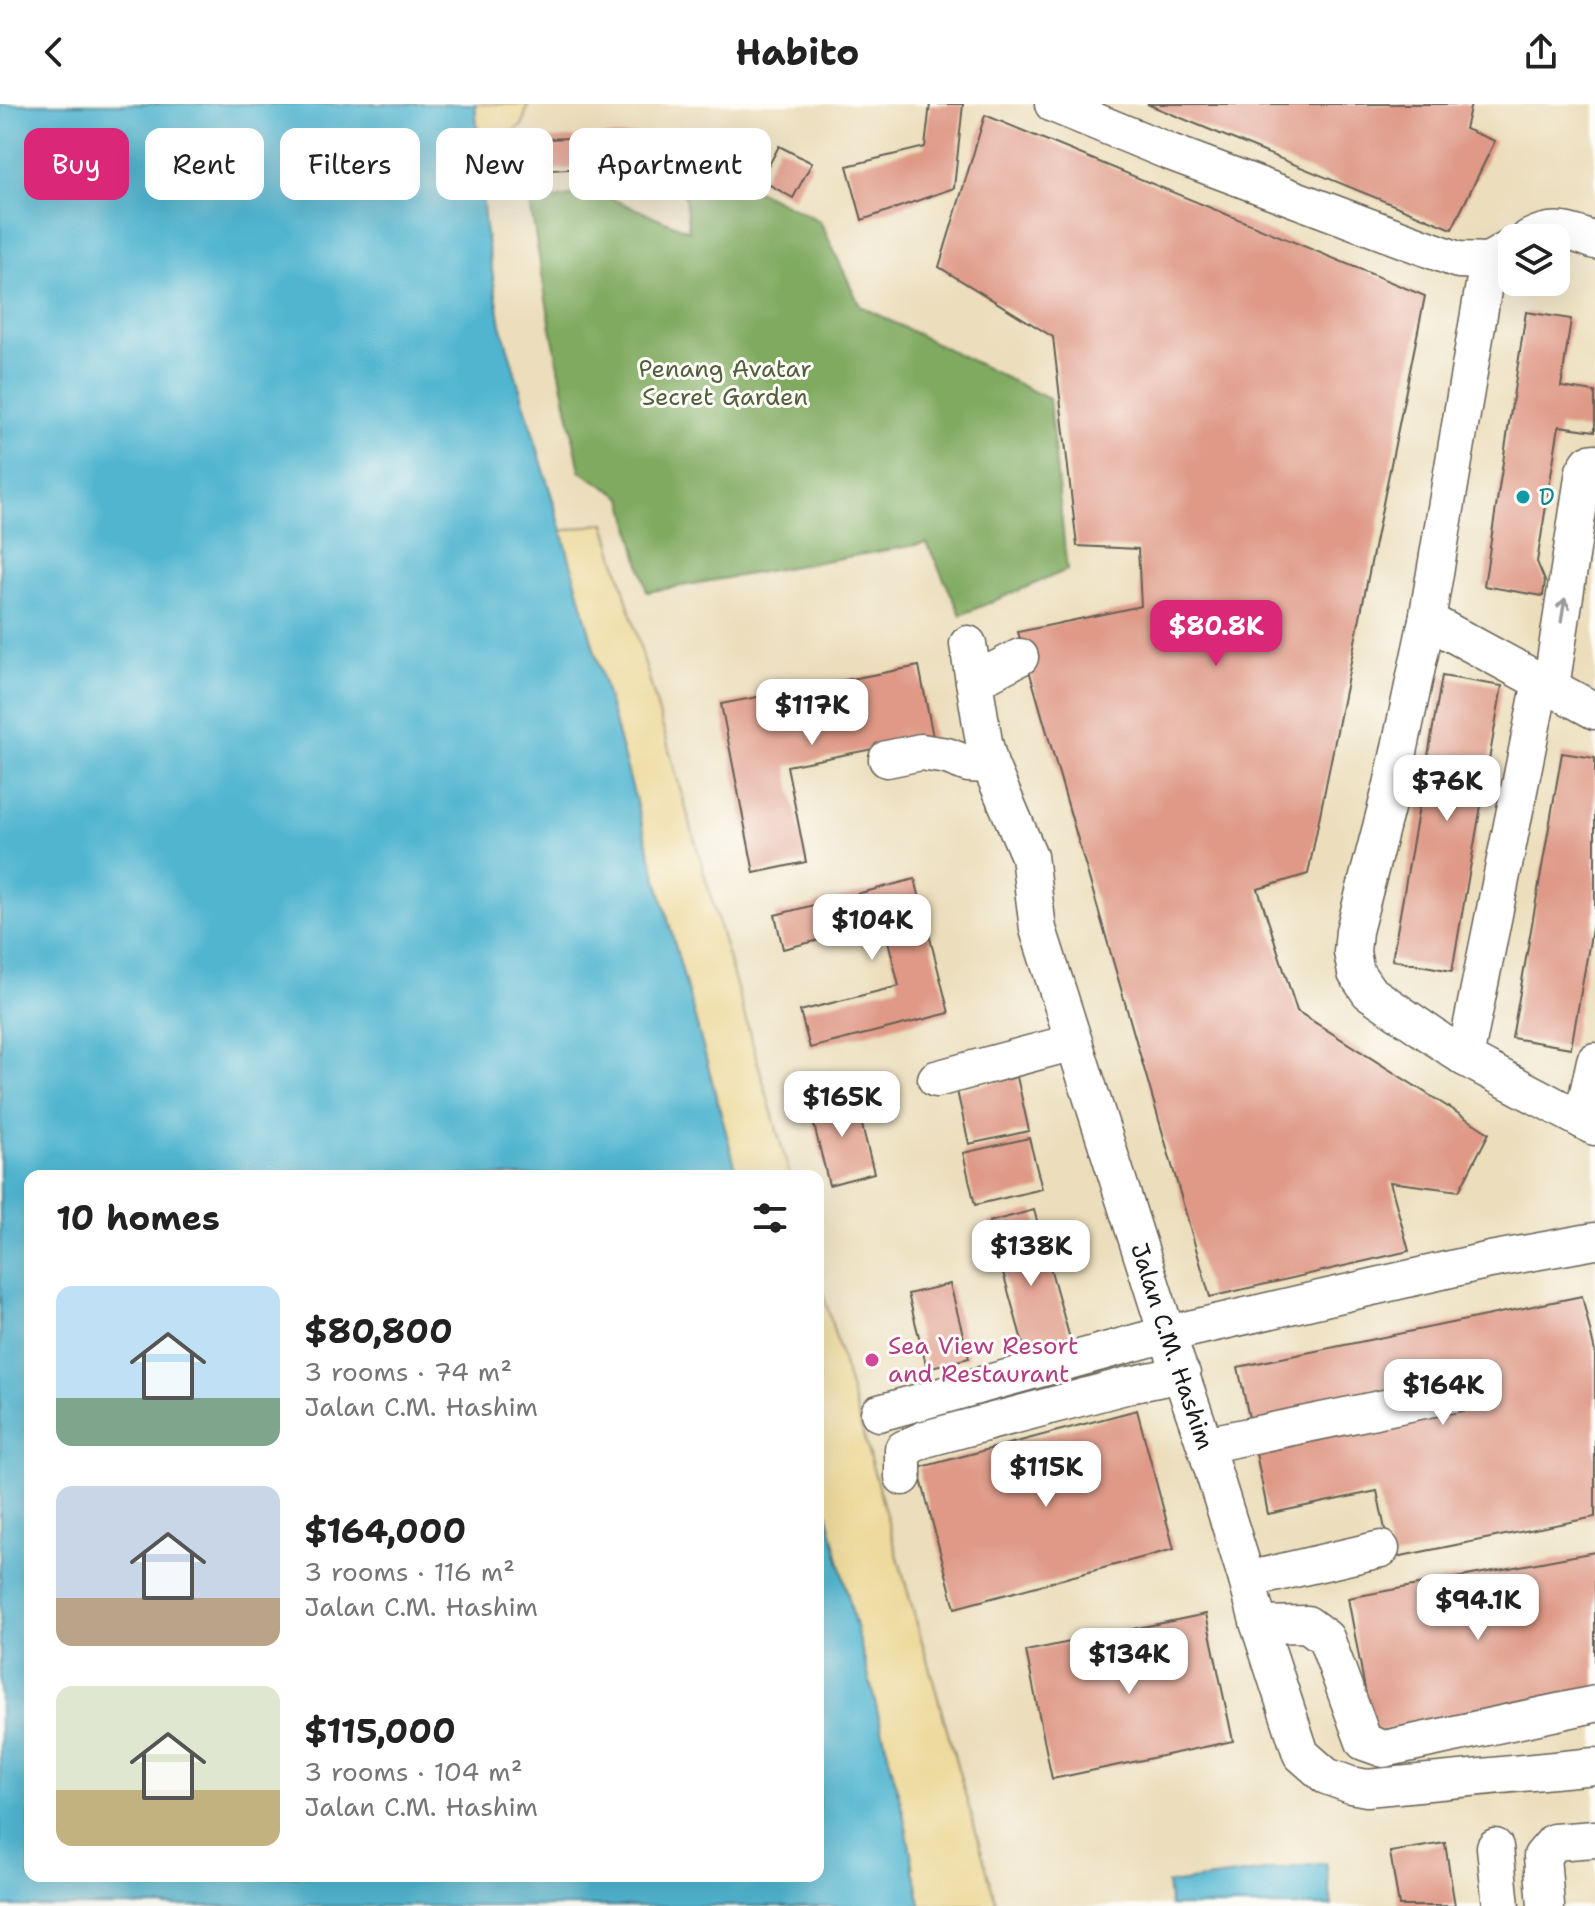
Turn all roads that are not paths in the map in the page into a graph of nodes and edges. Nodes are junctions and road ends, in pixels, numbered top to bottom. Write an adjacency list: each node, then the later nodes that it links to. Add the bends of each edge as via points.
1 (1053, 104): 4 (street, via 1458,260)
2 (1570, 231): 3 (street)
3 (1595, 241)
4 (1498, 254)
5 (1498, 264): 7 (street)
6 (1595, 462): 11 (street, one-way to 6, via 1584,471)
7 (1427, 620): 11 (street); 16 (street, via 1352,952 1356,973 1369,992)
8 (968, 644): 10 (street, Jalan C.M. Hashim)
9 (1020, 657): 10 (street)
10 (974, 681): 14 (street, Jalan C.M. Hashim)
11 (1546, 684): 12 (street); 16 (street)
12 (1595, 711)
13 (887, 759): 14 (street, via 921,752)
14 (990, 765): 15 (street, Jalan C.M. Hashim, via 1029,856 1038,929)
15 (1074, 1042): 18 (street); 21 (street, Jalan C.M. Hashim)
16 (1465, 1058): 19 (street)
17 (1595, 1061): 19 (street)
18 (936, 1079)
19 (1589, 1123)
20 (1595, 1241): 21 (street)
21 (1167, 1334): 22 (street, Jalan C.M. Hashim); 24 (street)
22 (1182, 1374): 25 (street, Jalan C.M. Hashim); 26 (street, via 925,1439 903,1449)
23 (1463, 1392): 25 (street)
24 (879, 1413)
25 (1205, 1445): 28 (street, Jalan C.M. Hashim)
26 (903, 1477)
27 (1381, 1549): 28 (street)
28 (1247, 1580): 29 (street, Jalan C.M. Hashim)
29 (1259, 1625): 30 (street, via 1307,1624 1326,1638 1364,1742 1384,1749); 31 (street, Jalan C.M. Hashim, via 1301,1754 1326,1776 1367,1788)
30 (1595, 1704)
31 (1595, 1766)
32 (1595, 1839): 35 (street, via 1554,1842 1542,1856)
33 (1495, 1847): 34 (street)
34 (1501, 1906)
35 (1546, 1906)

